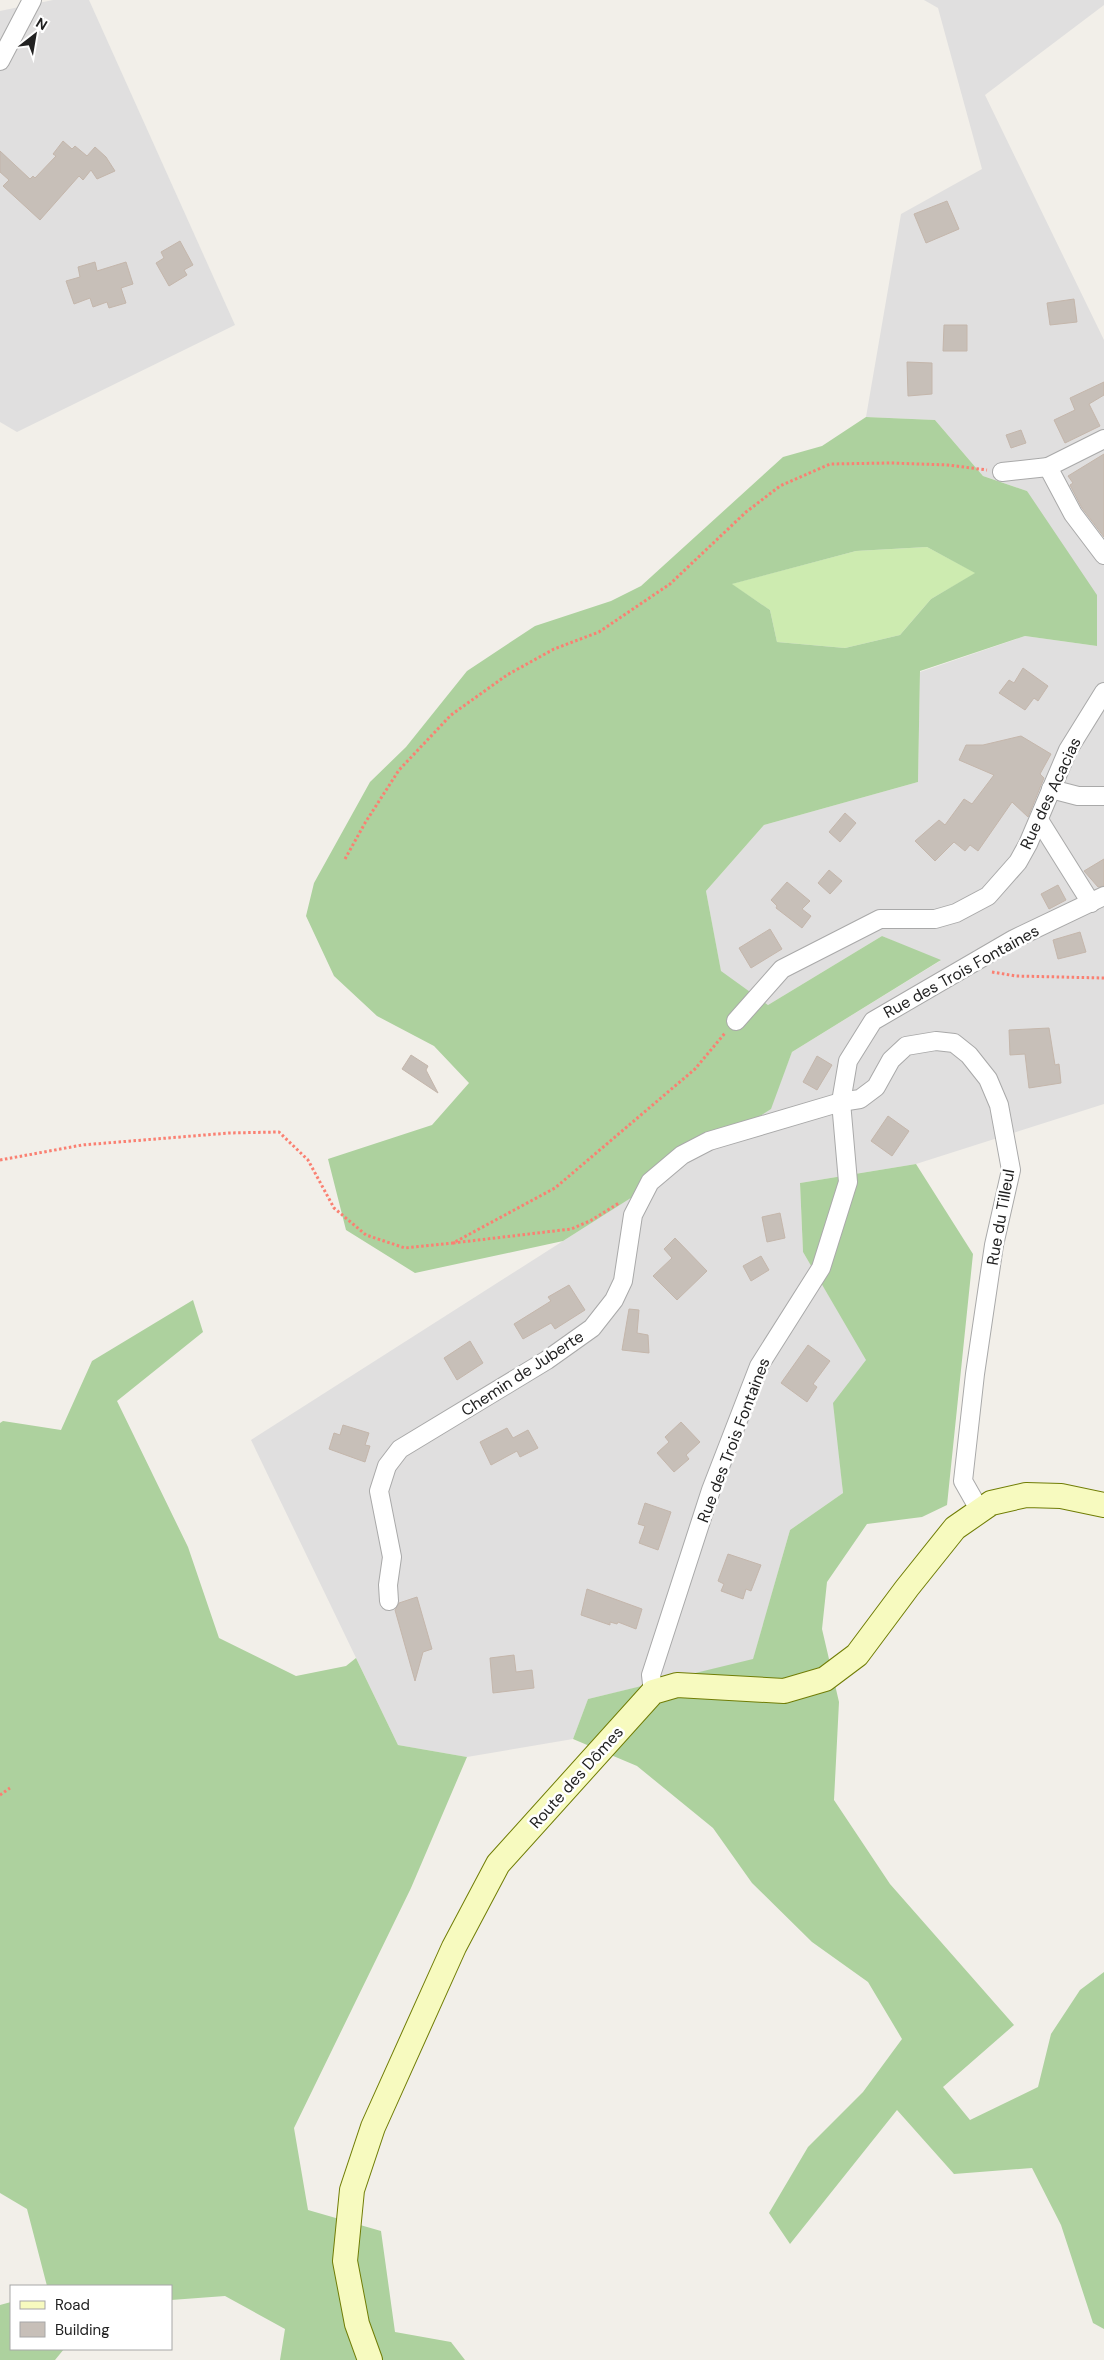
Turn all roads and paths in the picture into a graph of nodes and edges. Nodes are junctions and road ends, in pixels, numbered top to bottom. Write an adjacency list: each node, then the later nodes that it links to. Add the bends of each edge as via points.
1 (32, 0): 2 (street)
2 (0, 61)
3 (1104, 439): 4 (street)
4 (1048, 467): 5 (street); 6 (street, via 1073,514)
5 (1002, 472): 11 (path, via 948,465 830,464 780,486 746,512 670,584 599,632 554,649 506,675 451,715 399,770)
6 (1104, 555)
7 (1104, 692): 8 (street, Rue des Acacias, via 1068,750)
8 (1051, 790): 9 (street, via 1078,796); 10 (street, Rue des Acacias)
9 (1104, 796)
10 (1039, 820): 12 (street); 15 (street, Rue des Acacias, via 1018,862 988,896 956,913 935,919 880,919 782,970)
11 (344, 859)
12 (1098, 900): 13 (street, Rue des Trois Fontaines, via 1014,939)
13 (966, 968): 14 (path, via 1016,976); 16 (street, Rue des Trois Fontaines, via 873,1020 848,1061)
14 (1104, 978)
15 (736, 1021): 19 (path, via 695,1069 555,1188)
16 (842, 1102): 18 (street, Chemin de Juberte, via 709,1141 682,1155 650,1182); 21 (street, Rue du Tilleul, via 860,1099 876,1087 891,1060 906,1046 936,1042 954,1043 969,1055 988,1079 999,1104 1011,1170 994,1245 963,1482); 23 (street, Rue des Trois Fontaines, via 848,1182 821,1268 759,1366 711,1490 651,1675)
17 (0, 1160): 19 (path, via 82,1145 279,1132 308,1160 334,1208 366,1235 405,1248)
18 (645, 1192): 19 (path, via 629,1197 590,1221 570,1229); 22 (street, Chemin de Juberte, via 633,1215 623,1280 614,1300 592,1328 547,1360 400,1449 387,1466 379,1491 392,1557)
19 (453, 1243)
20 (1104, 1505): 21 (street, via 1061,1496 1026,1495 991,1503)
21 (980, 1511): 23 (street, via 955,1528 857,1655 824,1679 784,1691 677,1685)
22 (389, 1601)
23 (652, 1692): 26 (street, Route des Dômes, via 498,1864 454,1947 373,2127 352,2190 345,2262 358,2324)
24 (10, 1788): 25 (path)
25 (0, 1795)
26 (370, 2360)

